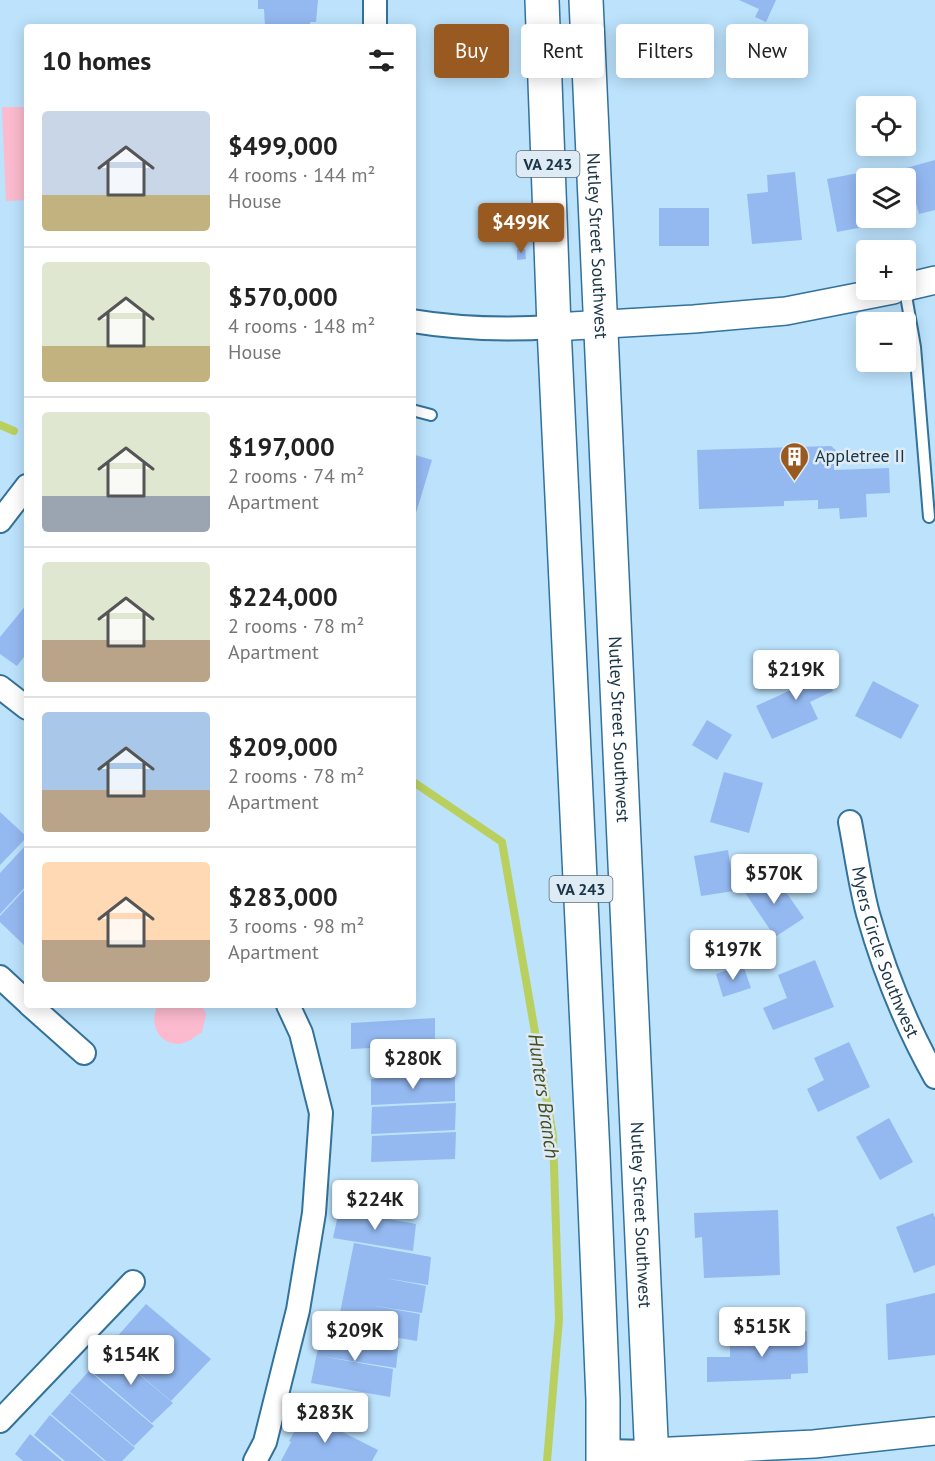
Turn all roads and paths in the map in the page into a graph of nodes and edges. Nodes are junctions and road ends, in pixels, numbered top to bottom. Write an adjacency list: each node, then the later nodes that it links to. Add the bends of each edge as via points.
1 (375, 0): 4 (street)
2 (542, 0): 11 (main road, VA 243)
3 (586, 0): 10 (main road, Nutley Street Southwest / VA 243)
4 (375, 24)
5 (935, 280): 6 (street)
6 (916, 285)
7 (856, 297): 10 (street, via 786,311)
8 (908, 300): 15 (lane)
9 (416, 322): 11 (street, via 491,330)
10 (600, 324): 11 (street); 30 (main road, Nutley Street Southwest / VA 243)
11 (554, 327): 29 (main road, VA 243, via 593,1155)
12 (416, 411): 13 (lane)
13 (431, 415)
14 (24, 490): 16 (street)
15 (929, 517)
16 (0, 521)
17 (0, 687): 18 (street)
18 (24, 706)
19 (850, 822): 25 (street, Myers Circle Southwest, via 868,912 887,974 913,1037)
20 (0, 977): 21 (street)
21 (24, 999)
22 (33, 1008): 24 (street)
23 (289, 1008): 31 (street, via 301,1033 321,1113 314,1213 298,1310 265,1442)
24 (84, 1053)
25 (935, 1077)
26 (133, 1282): 27 (street)
27 (0, 1421)
28 (935, 1431): 30 (street)
29 (603, 1456): 30 (street)
30 (652, 1456)
31 (255, 1461)

